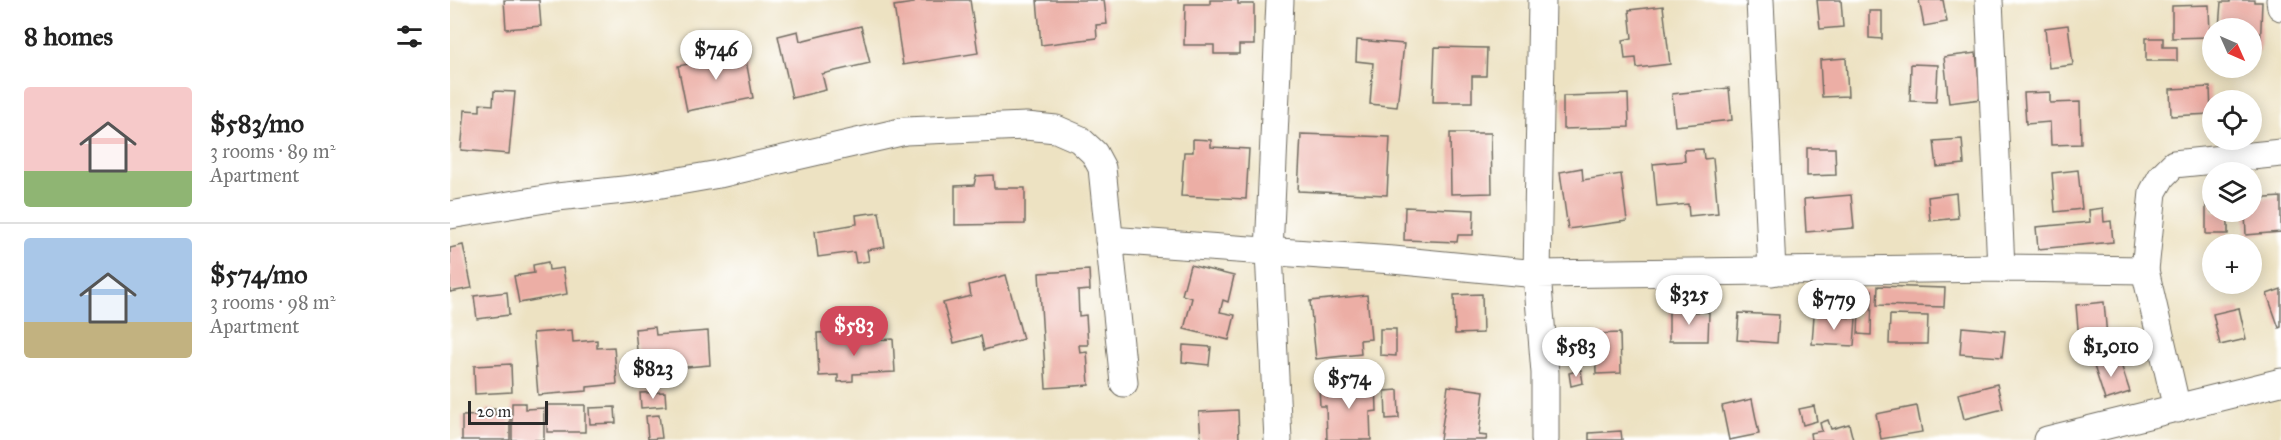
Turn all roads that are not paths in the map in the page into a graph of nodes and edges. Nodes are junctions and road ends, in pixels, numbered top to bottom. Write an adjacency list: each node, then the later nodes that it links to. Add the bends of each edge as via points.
1 (1280, 0): 10 (street)
2 (1542, 0): 14 (street)
3 (1760, 0): 13 (street)
4 (1989, 0): 11 (street)
5 (2280, 0): 6 (street)
6 (2281, 7)
7 (2281, 153): 12 (street, via 2174,165 2153,192)
8 (450, 215): 9 (street, via 719,174 904,131 1026,126 1056,129 1079,139 1094,153 1102,168)
9 (1109, 240): 10 (street); 16 (street)
10 (1269, 252): 14 (street); 18 (street)
11 (2001, 268): 12 (street); 13 (street)
12 (2145, 270): 17 (street)
13 (1772, 272): 14 (street)
14 (1537, 274): 19 (street, via 1545,373)
15 (2281, 382): 17 (street)
16 (1124, 383)
17 (2176, 409): 20 (street)
18 (1278, 440)
19 (1545, 440)
20 (2047, 440)

